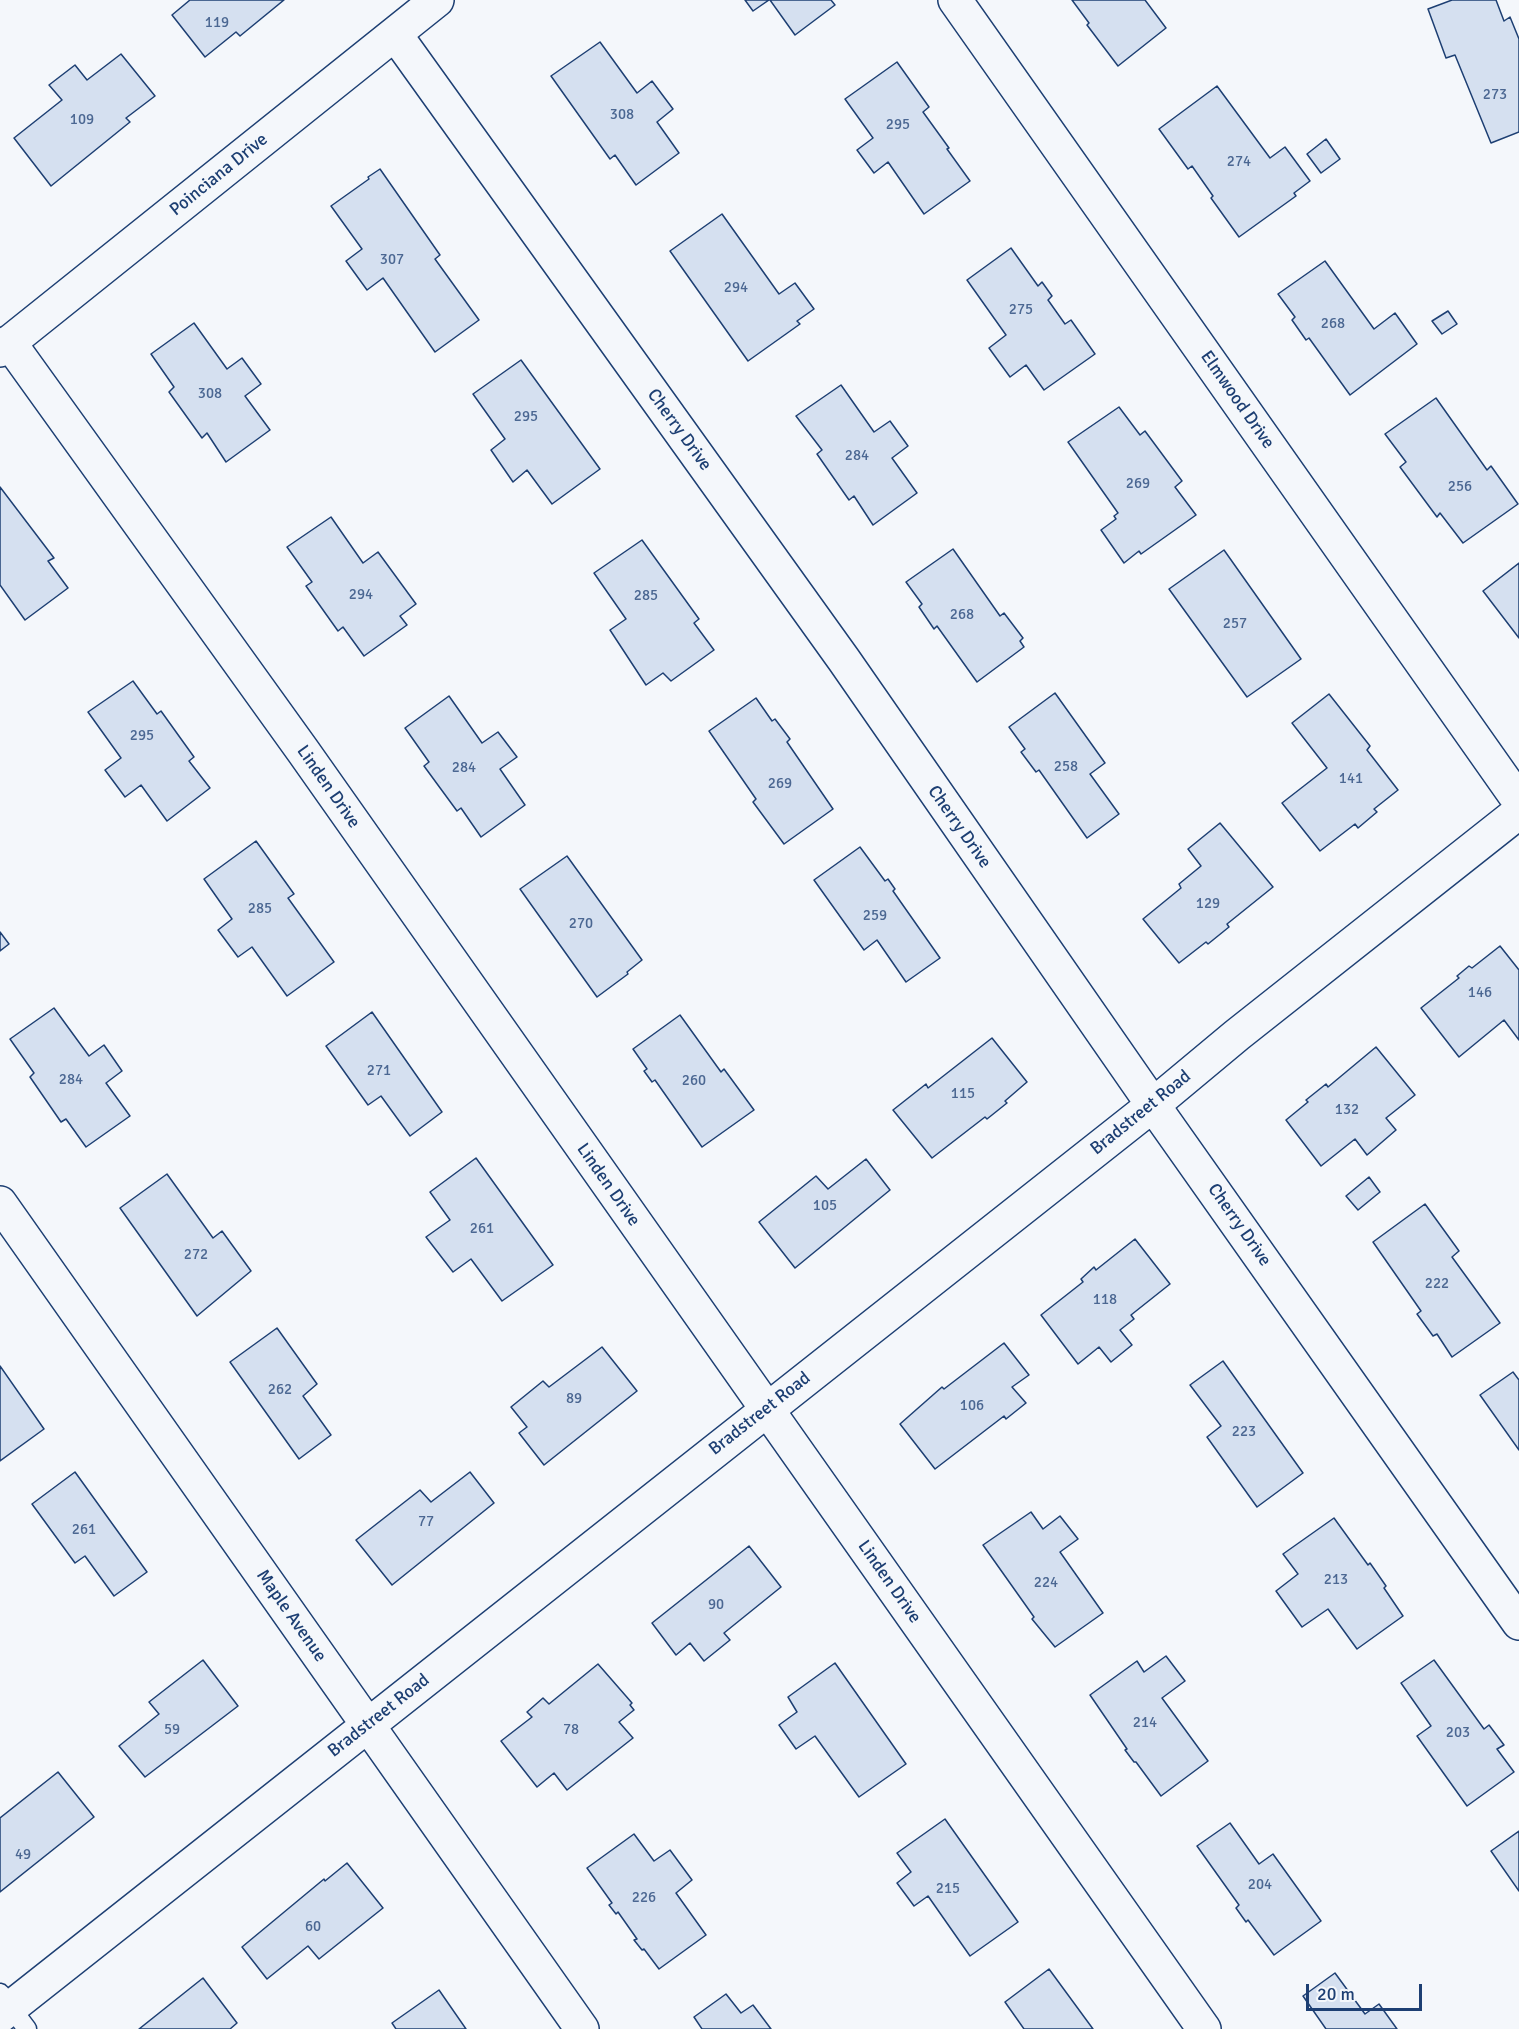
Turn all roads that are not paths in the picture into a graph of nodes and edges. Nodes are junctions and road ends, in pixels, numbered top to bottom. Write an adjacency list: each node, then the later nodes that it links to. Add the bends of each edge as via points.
1 (437, 0): 3 (street, Poinciana Drive)
2 (955, 0): 5 (street, Elmwood Drive)
3 (395, 34): 4 (street, Poinciana Drive); 7 (street, Cherry Drive, via 844,660)
4 (5, 346): 9 (street, Linden Drive, via 309,761)
5 (1519, 801)
6 (1519, 812): 7 (street, Bradstreet Road)
7 (1153, 1105): 9 (street, Bradstreet Road); 10 (street, Cherry Drive)
8 (0, 1203): 11 (street, Maple Avenue)
9 (767, 1408): 11 (street, Bradstreet Road); 14 (street, Linden Drive)
10 (1519, 1623)
11 (368, 1725): 12 (street, Bradstreet Road); 13 (street, Maple Avenue)
12 (9, 2011)
13 (582, 2029)
14 (1204, 2029)

